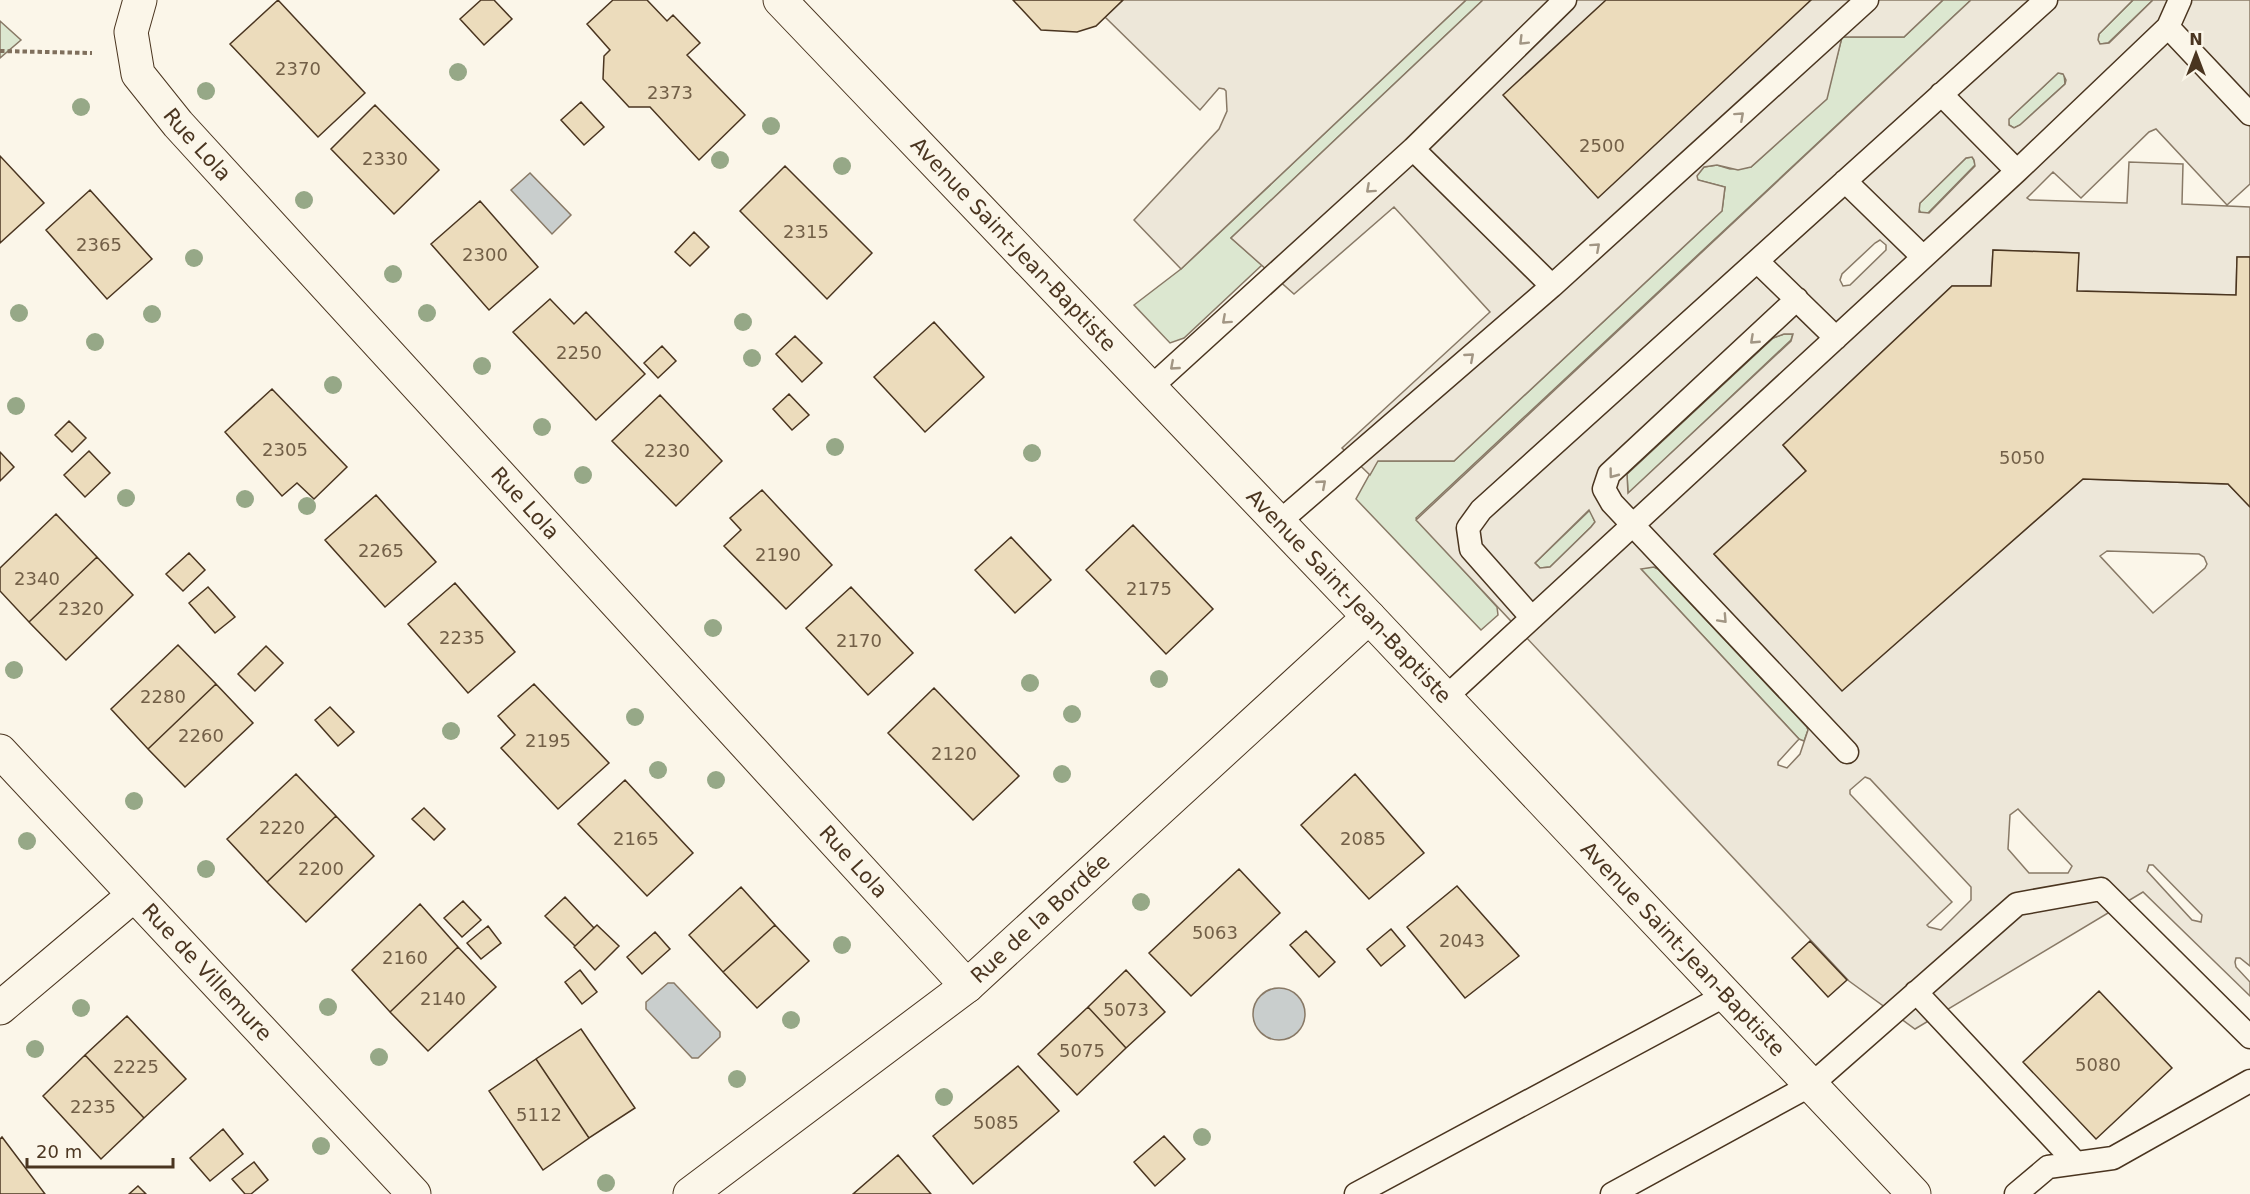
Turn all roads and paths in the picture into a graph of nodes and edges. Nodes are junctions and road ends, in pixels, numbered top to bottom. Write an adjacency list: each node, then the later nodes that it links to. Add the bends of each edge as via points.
1 (140, 0): 9 (street, Rue Lola, via 131,32)
2 (780, 0): 20 (street, Avenue Saint-Jean-Baptiste)
3 (1565, 0): 12 (lane, one-way to 12)
4 (1867, 0): 17 (lane, one-way to 4)
5 (2046, 0): 10 (lane)
6 (2180, 0): 7 (lane)
7 (2168, 27): 11 (lane); 13 (lane)
8 (0, 51): 9 (path)
9 (135, 54): 29 (street, Rue Lola, via 138,74 178,124)
10 (1941, 94): 13 (lane); 14 (lane)
11 (2250, 114)
12 (1413, 149): 17 (lane); 20 (lane, one-way to 20)
13 (2017, 171): 15 (lane)
14 (1845, 181): 15 (lane); 16 (lane)
15 (1923, 257): 19 (lane)
16 (1757, 261): 18 (lane); 24 (lane, via 1482,510 1468,528 1471,549)
17 (1552, 286): 21 (lane, one-way to 17)
18 (1797, 299): 19 (lane); 22 (lane, one-way to 22, via 1610,474 1604,489 1612,503)
19 (1836, 338): 22 (lane)
20 (1149, 389): 21 (street, Avenue Saint-Jean-Baptiste)
21 (1278, 523): 23 (street, Avenue Saint-Jean-Baptiste)
22 (1634, 524): 24 (lane); 27 (lane, one-way to 27)
23 (1368, 617): 25 (street, Avenue Saint-Jean-Baptiste); 29 (street, Rue de la Bordée)
24 (1532, 618): 25 (lane)
25 (1445, 698): 31 (street, Avenue Saint-Jean-Baptiste)
26 (0, 751): 28 (street, Rue de Villemure)
27 (1846, 752)
28 (134, 895): 32 (street); 37 (street, Rue de Villemure)
29 (967, 986): 38 (street, Rue de la Bordée)
30 (1916, 992): 33 (lane, via 2017,904 2101,889); 35 (lane); 36 (lane)
31 (1726, 995): 35 (street, Avenue Saint-Jean-Baptiste); 39 (lane)
32 (0, 1008)
33 (2250, 1036)
34 (2250, 1081): 36 (lane, via 2113,1158)
35 (1811, 1085): 40 (lane); 41 (street, Avenue Saint-Jean-Baptiste)
36 (2076, 1163): 42 (lane, via 2048,1167)
37 (414, 1194)
38 (690, 1194)
39 (1356, 1194)
40 (1612, 1194)
41 (1914, 1194)
42 (2016, 1194)

